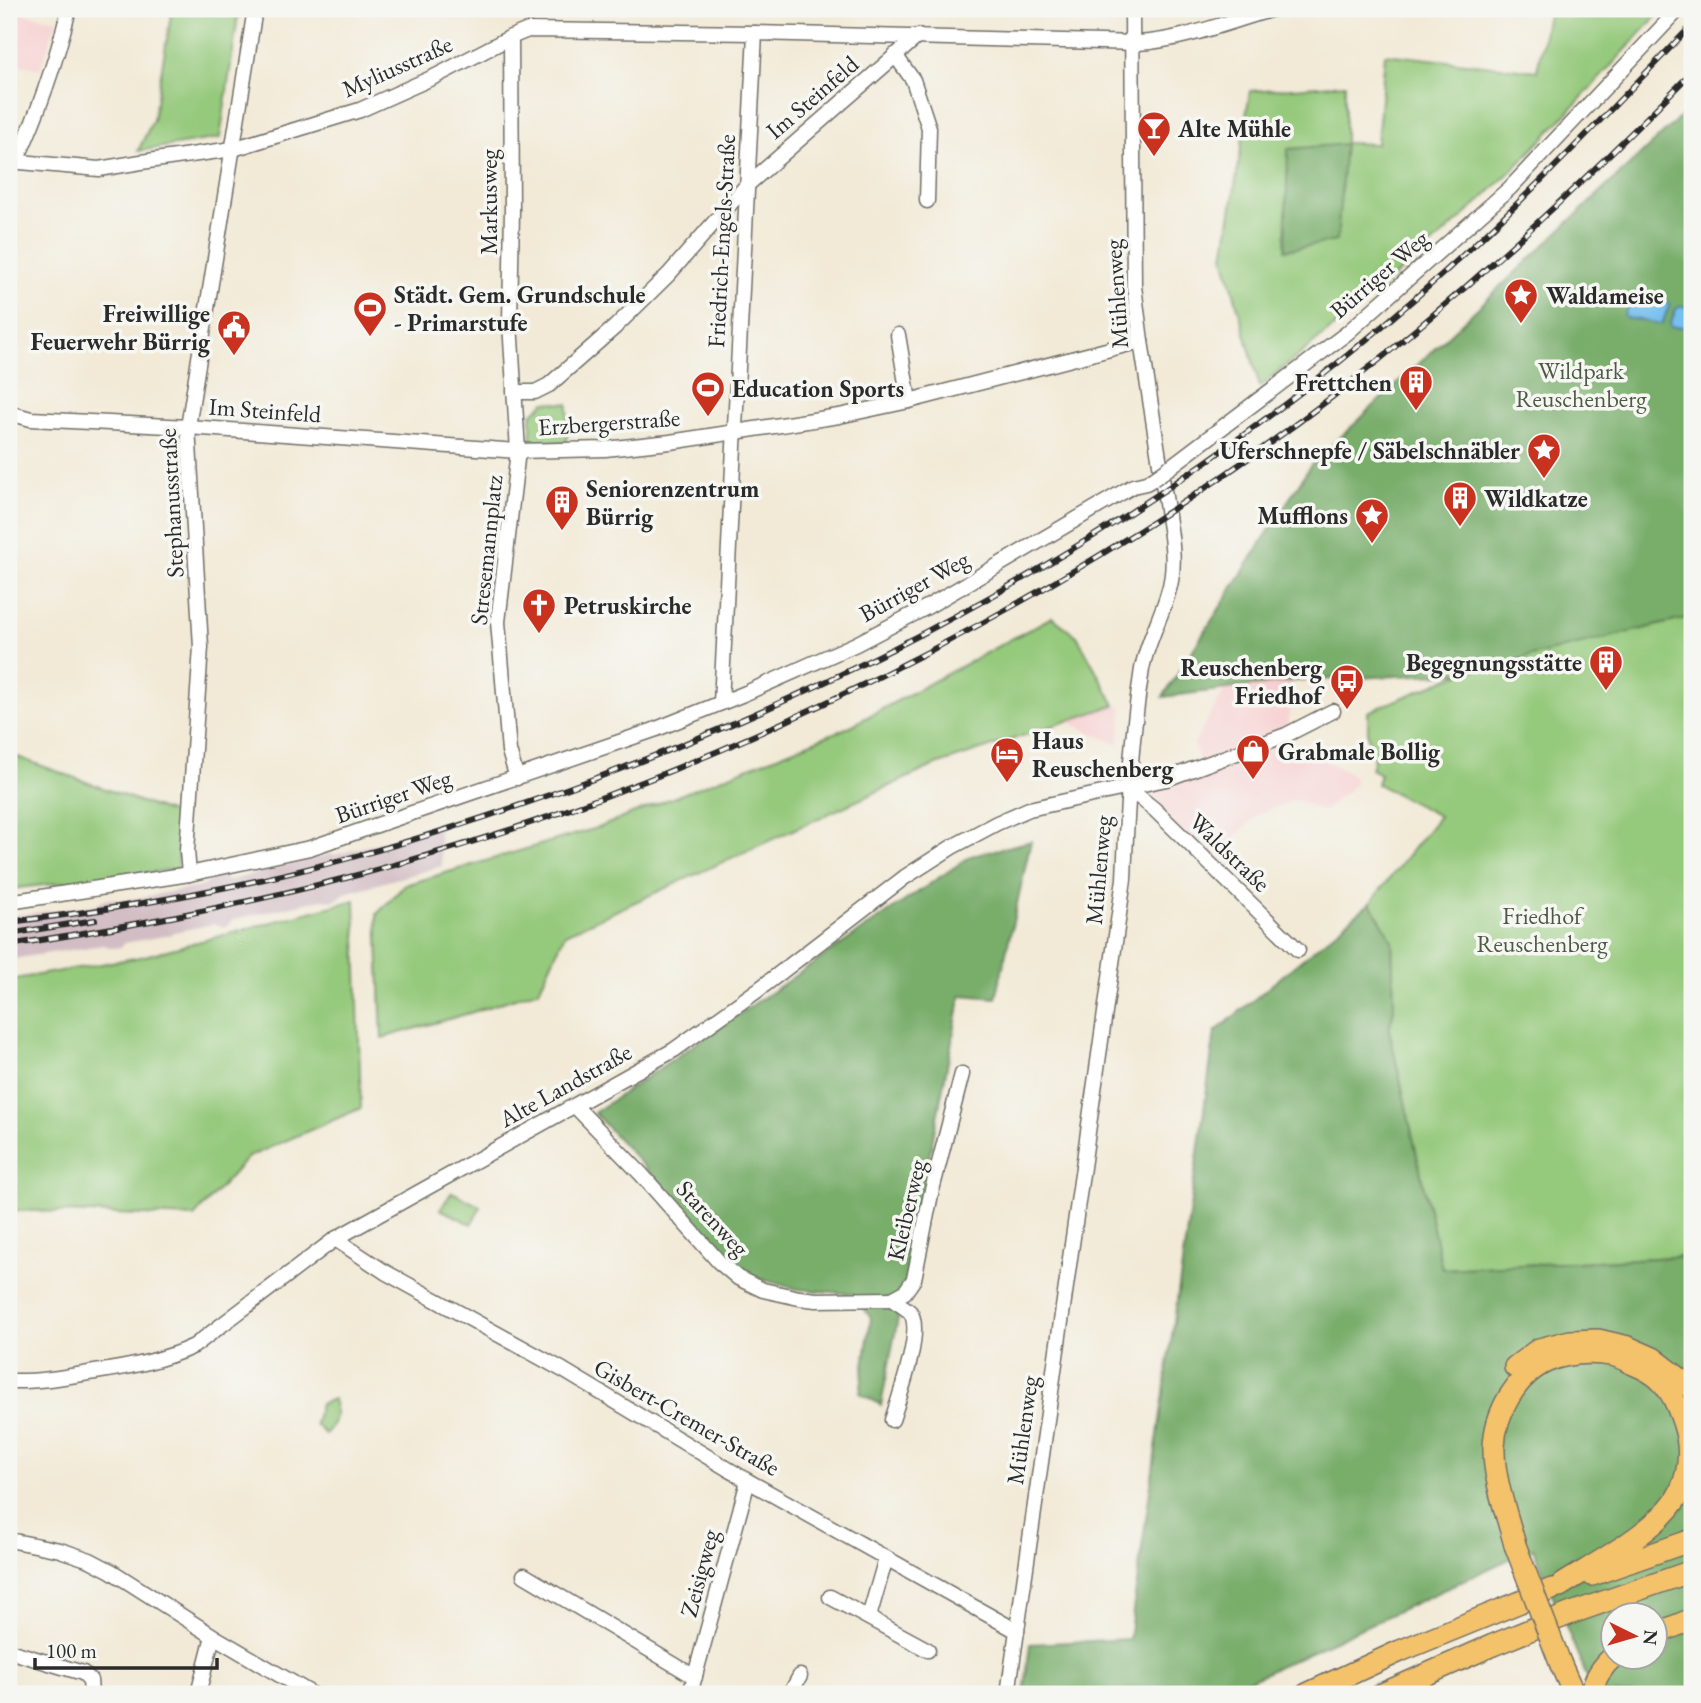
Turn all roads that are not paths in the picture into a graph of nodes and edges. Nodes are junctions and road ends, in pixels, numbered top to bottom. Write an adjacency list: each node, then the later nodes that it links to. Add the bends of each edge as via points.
1 (69, 9): 12 (street, via 33,127)
2 (254, 9): 11 (street, Stephanusstraße)
3 (1132, 9): 9 (street, Mühlenweg)
4 (1272, 9): 9 (street, Myliusstraße, via 1203,31)
5 (1679, 9): 23 (street, Bürriger Weg, bridge, via 1510,188 1348,333 1170,467 927,607 856,644)
6 (755, 33): 7 (street, Myliusstraße); 8 (street, Myliusstraße, via 528,30); 13 (street, Friedrich-Engels-Straße)
7 (918, 36): 9 (street, Myliusstraße); 10 (street, Im Steinfeld)
8 (510, 37): 11 (street, Myliusstraße, via 359,110); 17 (street, Markusweg)
9 (1133, 43): 16 (street, Mühlenweg, via 1134,286)
10 (895, 55): 13 (street, Im Steinfeld); 14 (street, Im Steinfeld, via 913,79 929,128)
11 (233, 149): 12 (street, Myliusstraße, via 99,169); 20 (street, Stephanusstraße)
12 (13, 161)
13 (746, 186): 17 (street, Im Steinfeld, via 668,274 550,386); 21 (street, Friedrich-Engels-Straße)
14 (927, 201)
15 (898, 335): 18 (street)
16 (1141, 341): 18 (street, Erzbergerstraße); 26 (street, Mühlenweg, via 1173,558 1169,592 1143,666)
17 (514, 392): 22 (street, Markusweg)
18 (909, 401): 21 (street, Erzbergerstraße)
19 (10, 419): 20 (street, Im Steinfeld)
20 (188, 427): 22 (street, Im Steinfeld); 27 (street, Stephanusstraße, via 201,647)
21 (734, 432): 22 (street, Erzbergerstraße, via 605,449); 23 (street, Friedrich-Engels-Straße)
22 (518, 451): 25 (street, Stresemannplatz, via 498,622 509,751)
23 (721, 703): 25 (street, Bürriger Weg)
24 (1333, 711): 26 (street, Alte Landstraße, via 1286,735 1166,779)
25 (517, 778): 27 (street, Bürriger Weg, via 310,848)
26 (1128, 788): 29 (street, Waldstraße); 31 (street, Alte Landstraße, via 1029,809 952,847 674,1050); 49 (street, Mühlenweg, via 1122,891)
27 (189, 874): 28 (street, Bürriger Weg)
28 (9, 902)
29 (1298, 950)
30 (962, 1074): 33 (street, Kleiberweg, via 914,1279 905,1292)
31 (575, 1106): 32 (street, Alte Landstraße); 33 (street, Starenweg, via 738,1278 799,1298)
32 (335, 1239): 34 (street, Alte Landstraße, via 194,1346 174,1356 49,1380); 37 (street, Gisbert-Cremer-Straße)
33 (892, 1299): 36 (street, via 910,1312 915,1324 910,1361)
34 (9, 1381)
35 (1692, 1388): 40 (highway, via 1653,1358 1598,1340 1539,1349 1515,1367 1497,1389 1485,1416 1481,1446 1487,1484)
36 (892, 1420)
37 (748, 1480): 41 (street, Gisbert-Cremer-Straße); 56 (street, Zeisigweg)
38 (1692, 1540): 44 (highway)
39 (9, 1542): 50 (street, via 90,1560)
40 (1510, 1547): 44 (highway, via 1494,1447 1498,1421 1509,1396 1524,1378 1546,1362 1585,1354 1613,1355 1662,1382 1680,1411 1689,1442 1679,1493 1662,1517); 53 (highway, bridge)
41 (886, 1558): 46 (street); 49 (street, Gisbert-Cremer-Straße)
42 (1692, 1571): 64 (highway, via 1569,1614)
43 (524, 1575): 56 (street)
44 (1560, 1586): 63 (highway)
45 (830, 1597): 46 (street)
46 (869, 1617): 51 (street)
47 (1692, 1619): 48 (highway)
48 (1670, 1628)
49 (1017, 1631): 62 (street, Mühlenweg)
50 (213, 1636): 58 (street); 59 (street)
51 (928, 1650)
52 (9, 1651): 57 (street, via 83,1673 90,1680)
53 (1555, 1666): 65 (highway); 66 (highway)
54 (1600, 1672): 67 (highway)
55 (800, 1676): 61 (street)
56 (695, 1677): 60 (street, Zeisigweg)
57 (91, 1694)
58 (198, 1694)
59 (312, 1694)
60 (690, 1694)
61 (790, 1694)
62 (1007, 1694)
63 (1307, 1694)
64 (1382, 1694)
65 (1559, 1694)
66 (1574, 1694)
67 (1590, 1694)

